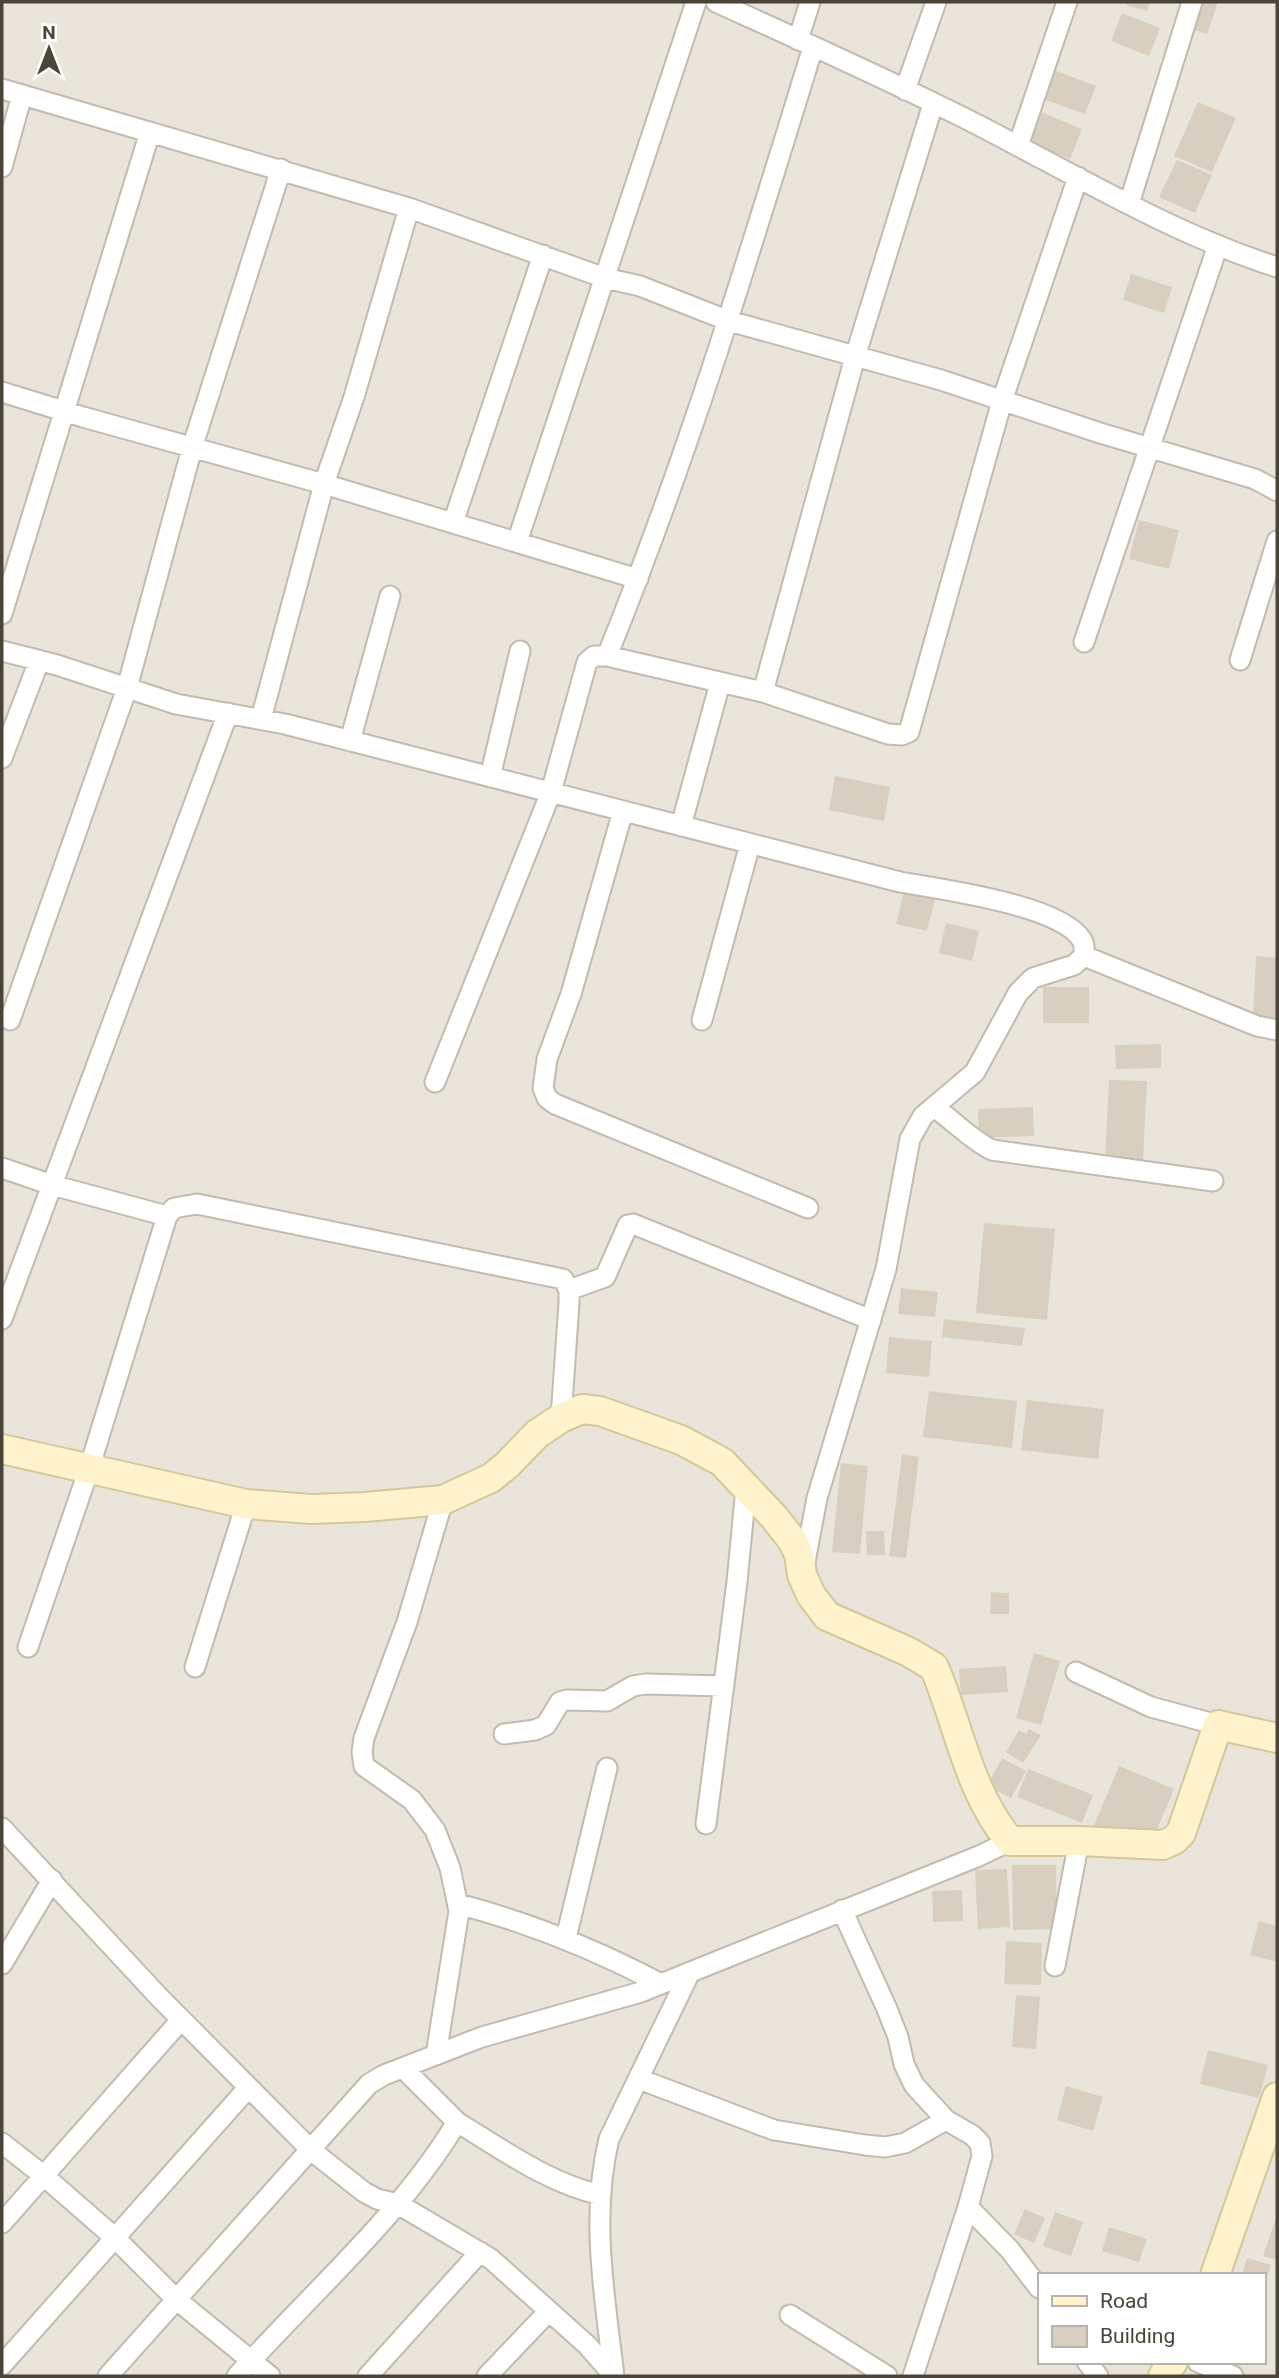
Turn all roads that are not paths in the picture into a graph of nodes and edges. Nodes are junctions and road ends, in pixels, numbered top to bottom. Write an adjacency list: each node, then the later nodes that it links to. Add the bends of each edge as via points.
1 (696, 2): 22 (street)
2 (716, 2): 7 (street)
3 (810, 2): 7 (street)
4 (936, 2): 9 (street)
5 (1067, 2): 13 (street)
6 (1192, 2): 17 (street)
7 (806, 43): 9 (street); 23 (street)
8 (2, 89): 10 (street)
9 (905, 90): 11 (street)
10 (22, 95): 12 (street); 14 (street)
11 (933, 104): 13 (street); 24 (street)
12 (150, 132): 15 (street); 27 (street)
13 (1018, 146): 16 (street)
14 (2, 167)
15 (281, 170): 18 (street); 28 (street)
16 (1078, 177): 17 (street); 26 (street)
17 (1129, 204): 19 (street)
18 (409, 208): 20 (street); 30 (street)
19 (1218, 245): 21 (street); 29 (street)
20 (543, 255): 22 (street); 32 (street)
21 (1277, 267)
22 (605, 278): 23 (street, via 640,286); 34 (street)
23 (729, 321): 24 (street); 35 (street)
24 (855, 357): 26 (street); 46 (street)
25 (2, 392): 27 (street)
26 (1002, 401): 29 (street); 46 (street, via 909,732 888,734)
27 (65, 411): 28 (street); 37 (street)
28 (191, 448): 30 (street); 45 (street)
29 (1148, 448): 31 (street, via 1255,479); 38 (street)
30 (324, 484): 32 (street); 48 (street)
31 (1277, 491)
32 (453, 523): 34 (street)
33 (1277, 541): 42 (street)
34 (517, 542): 35 (street)
35 (638, 579): 41 (street)
36 (390, 596): 49 (street)
37 (2, 614)
38 (1084, 642)
39 (2, 651): 43 (street)
40 (520, 652): 51 (street)
41 (607, 656): 44 (street); 52 (street, via 594,656 587,662)
42 (1240, 660)
43 (39, 661): 45 (street); 50 (street)
44 (720, 683): 46 (street); 54 (street)
45 (127, 688): 47 (street, via 176,704); 57 (street)
46 (763, 692)
47 (228, 713): 48 (street); 64 (street)
48 (261, 719): 49 (street)
49 (350, 741): 51 (street)
50 (2, 758)
51 (490, 777): 52 (street)
52 (551, 792): 53 (street); 60 (street)
53 (623, 811): 54 (street); 65 (street, via 571,993 547,1059 543,1088 547,1098)
54 (681, 826): 55 (street)
55 (750, 844): 56 (street, via 900,881 989,897 1043,914 1076,933 1084,943); 58 (street)
56 (1084, 956): 59 (street); 61 (street, via 1074,965 1032,978 1018,993 975,1072)
57 (10, 1020)
58 (702, 1020)
59 (1277, 1030)
60 (435, 1082)
61 (934, 1107): 63 (street, via 992,1150); 69 (street, via 910,1139 887,1269)
62 (2, 1168): 64 (street)
63 (1213, 1181)
64 (52, 1185): 66 (street); 68 (street)
65 (808, 1208)
66 (167, 1216): 67 (street, via 174,1208 197,1204 551,1275 563,1279); 72 (street)
67 (569, 1290): 69 (street, via 605,1277 628,1225 633,1224); 70 (street)
68 (2, 1320)
69 (871, 1320): 76 (street, via 817,1499)
70 (561, 1418): 73 (main road, via 582,1409 600,1411 681,1440 722,1462); 74 (main road, via 491,1478)
71 (3, 1451): 72 (main road)
72 (89, 1469): 75 (main road); 77 (street)
73 (746, 1488): 76 (main road, via 792,1540); 80 (street)
74 (443, 1500): 75 (main road, via 311,1509); 90 (street, via 362,1752 364,1766 412,1800 435,1830)
75 (246, 1504): 78 (street)
76 (802, 1575): 87 (main road, via 827,1616 934,1667 967,1764 994,1822)
77 (28, 1647)
78 (195, 1667)
79 (1076, 1672): 81 (street, via 1151,1707)
80 (724, 1686): 82 (street, via 646,1684 607,1701 566,1700 546,1725); 85 (street)
81 (1218, 1725): 83 (main road); 88 (main road, via 1181,1833 1174,1840 1163,1844)
82 (504, 1734)
83 (1277, 1738)
84 (607, 1768): 92 (street)
85 (706, 1824)
86 (2, 1828): 89 (street)
87 (1010, 1840): 88 (main road); 91 (street)
88 (1079, 1840): 94 (street)
89 (52, 1880): 93 (street); 97 (street)
90 (458, 1904): 92 (street); 98 (street)
91 (842, 1910): 95 (street); 103 (street, via 887,2009 914,2085)
92 (566, 1938): 96 (street)
93 (2, 1964)
94 (1055, 1966)
95 (690, 1972): 96 (street); 100 (street)
96 (661, 1984): 98 (street)
97 (181, 2020): 101 (street); 107 (street)
98 (436, 2055): 99 (street)
99 (403, 2068): 104 (street); 106 (street, via 369,2084)
100 (639, 2078): 103 (street, via 774,2130 865,2145 905,2143); 108 (street, via 610,2139)
101 (248, 2088): 106 (street); 112 (street)
102 (1277, 2097): 114 (main road)
103 (946, 2120): 110 (street, via 980,2143 982,2156)
104 (457, 2122): 108 (street, via 546,2176); 109 (street)
105 (2, 2143): 107 (street)
106 (312, 2151): 109 (street, via 364,2192); 116 (street)
107 (44, 2176): 111 (street); 112 (street)
108 (601, 2195): 127 (street, via 603,2278)
109 (398, 2204): 113 (street); 119 (street)
110 (968, 2207): 115 (street); 129 (street)
111 (2, 2223)
112 (114, 2237): 116 (street); 121 (street)
113 (480, 2252): 117 (street); 125 (street)
114 (1216, 2273)
115 (1038, 2287)
116 (177, 2300): 119 (street); 122 (street)
117 (549, 2311): 126 (street); 127 (street)
118 (790, 2315): 128 (street)
119 (251, 2360): 123 (street); 124 (street)
120 (1203, 2364): 130 (street)
121 (2, 2365)
122 (108, 2376)
123 (237, 2376)
124 (270, 2376)
125 (368, 2376)
126 (487, 2376)
127 (614, 2376)
128 (887, 2376)
129 (913, 2376)
130 (1233, 2376)

